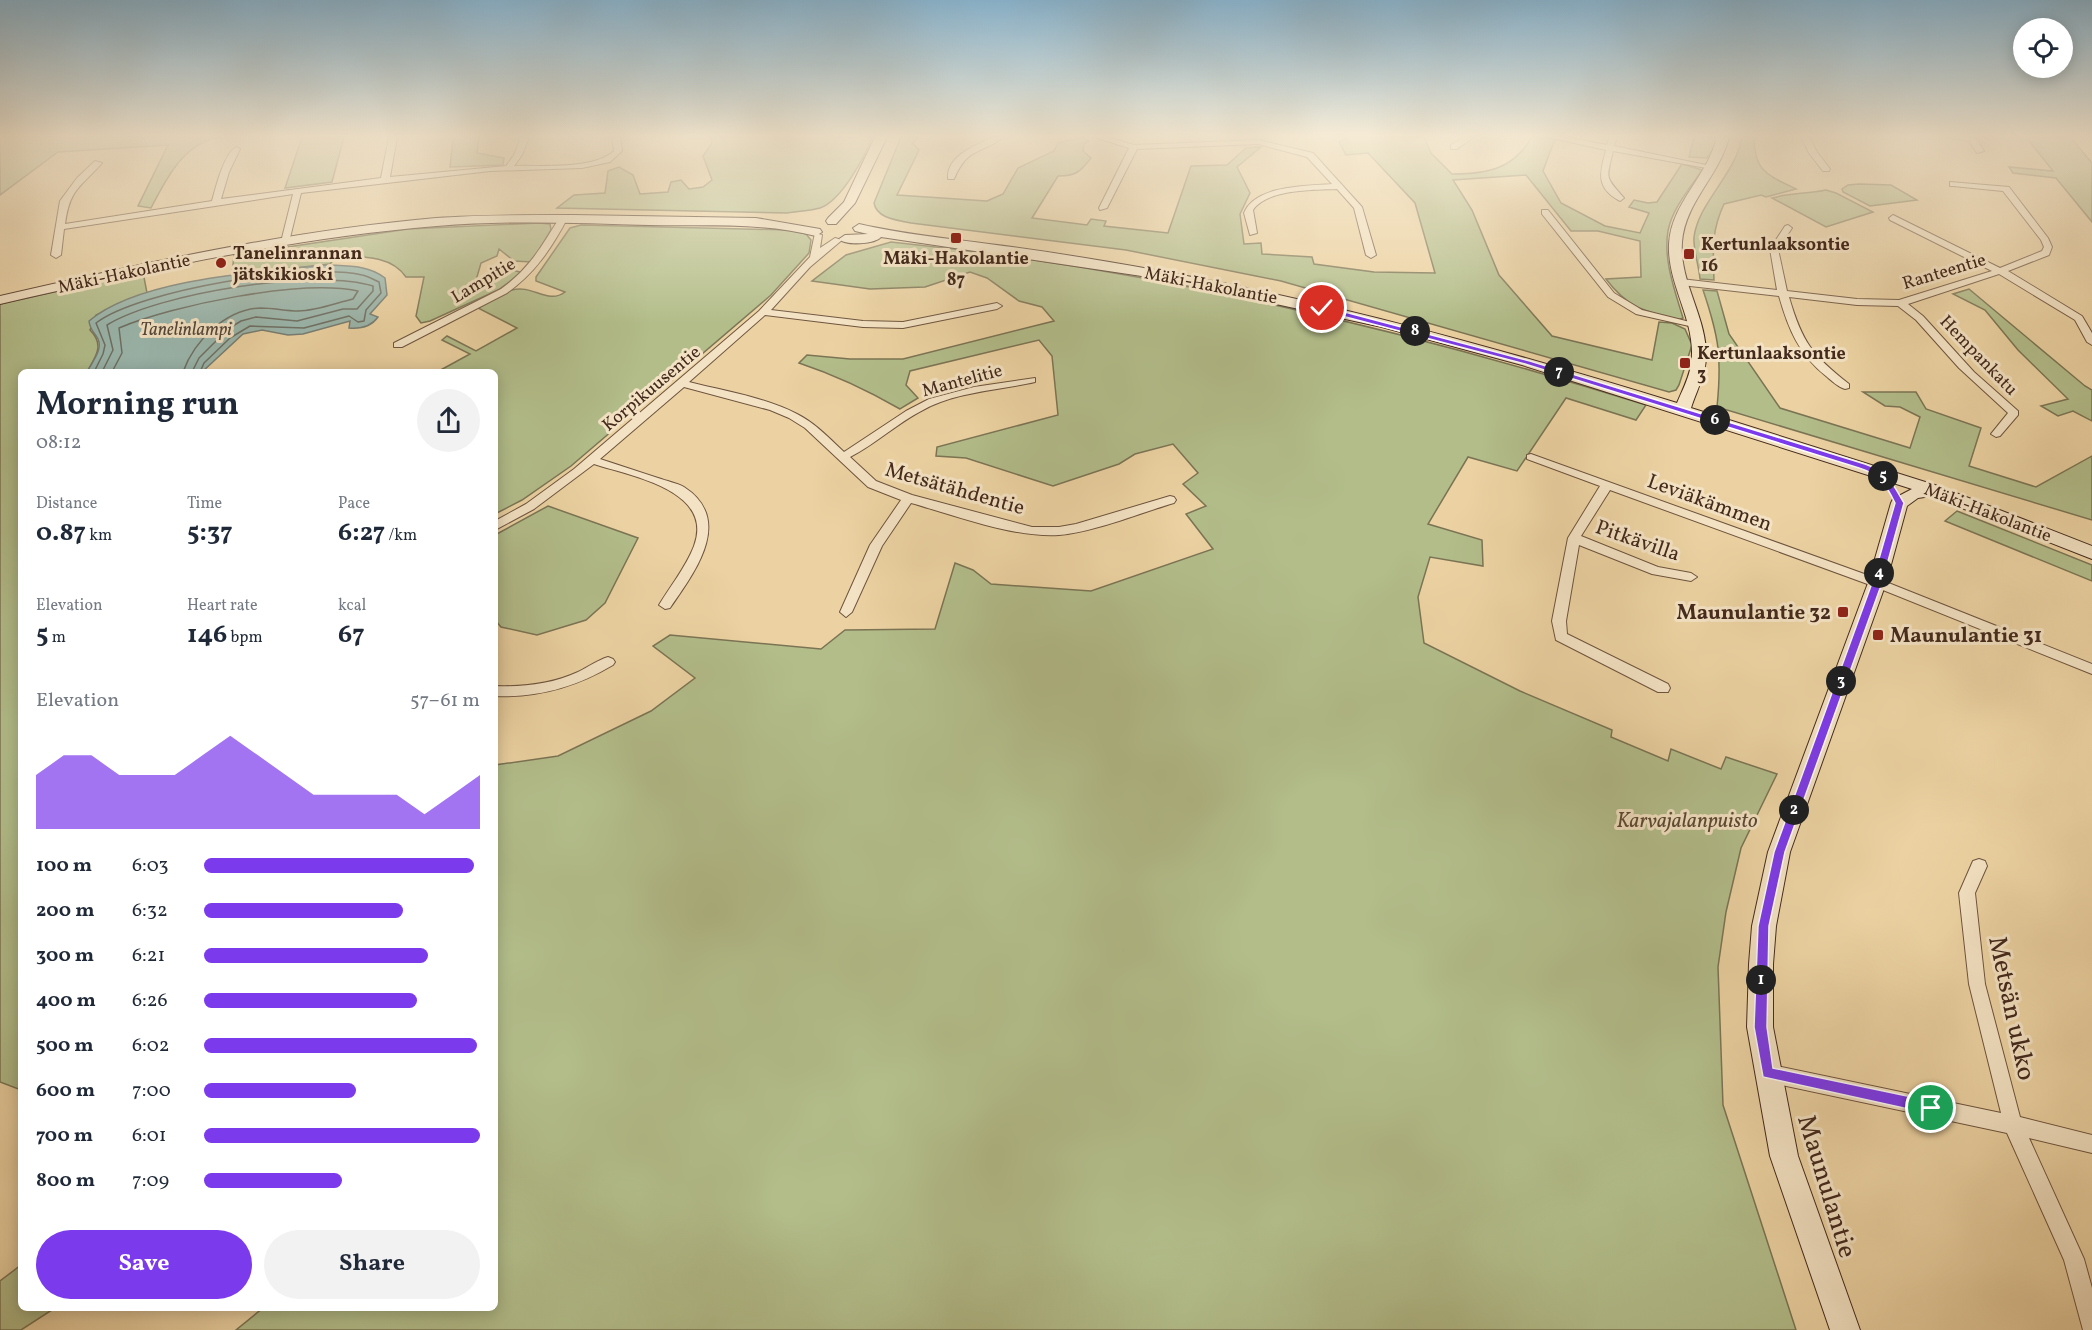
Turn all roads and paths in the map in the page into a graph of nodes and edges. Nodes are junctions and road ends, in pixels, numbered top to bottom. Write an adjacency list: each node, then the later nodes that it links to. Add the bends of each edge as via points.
1 (65, 199): 18 (street)
2 (230, 199): 10 (street)
3 (296, 199): 25 (street)
4 (850, 199): 11 (street)
5 (1108, 199): 12 (street)
6 (1258, 199): 22 (street, via 1248,212)
7 (1351, 199): 27 (street, via 1358,207)
8 (1691, 199): 30 (street, via 1677,227 1676,256)
9 (2014, 199): 29 (street, Ranteentie, via 2048,247 2046,253)
10 (216, 201): 18 (street)
11 (849, 202): 16 (street); 19 (street)
12 (1103, 208)
13 (1545, 212): 36 (street, via 1611,295 1639,312)
14 (1893, 218): 29 (street)
15 (563, 219): 17 (street, Mäki-Hakolantie); 25 (street, Mäki-Hakolantie, via 436,222); 38 (street, Lampitie, via 535,267 520,280)
16 (829, 222): 17 (street, Mäki-Hakolantie); 19 (street, Mäki-Hakolantie, via 849,221); 21 (street, via 819,226)
17 (787, 225): 21 (street, Mäki-Hakolantie)
18 (61, 227): 26 (street)
19 (858, 227): 23 (street, Mäki-Hakolantie); 24 (street, via 856,235)
20 (1788, 228): 31 (street, via 1774,249)
21 (817, 233): 24 (street, Mäki-Hakolantie, via 825,239); 28 (street)
22 (1253, 233)
23 (905, 238): 24 (street, Mäki-Hakolantie); 42 (street, Mäki-Hakolantie, via 1155,273 1322,308 1517,359)
24 (841, 240): 28 (street, Korpikuusentie)
25 (285, 242): 32 (street, Mäki-Hakolantie)
26 (56, 255)
27 (1371, 255)
28 (814, 257): 35 (street, Korpikuusentie)
29 (2000, 271): 33 (street, Ranteentie); 37 (street, via 2079,318)
30 (1681, 282): 31 (street, Ranteentie); 36 (street)
31 (1785, 295): 33 (street, Ranteentie); 41 (street, via 1802,347)
32 (0, 300)
33 (1900, 303): 43 (street, Hempankatu, via 1921,317 1979,384 2014,413)
34 (997, 306): 35 (street, via 903,325)
35 (763, 312): 40 (street, Korpikuusentie)
36 (1695, 326): 42 (street, via 1699,359)
37 (2092, 342)
38 (398, 345)
39 (1031, 380): 45 (street, Mantelitie, via 934,401)
40 (682, 383): 45 (street, Metsätähdentie, via 793,416); 46 (street, Korpikuusentie)
41 (1845, 386)
42 (1682, 410): 47 (street, Mäki-Hakolantie)
43 (1996, 434)
44 (1531, 457): 48 (street, Leviäkämmen)
45 (842, 458): 50 (street, Metsätähdentie, via 872,484)
46 (593, 460): 53 (street, Korpikuusentie, via 538,502); 58 (street, via 679,489 702,517 704,535)
47 (1879, 472): 49 (street, Mäki-Hakolantie); 52 (street)
48 (1607, 485): 54 (street); 57 (street, Leviäkämmen)
49 (1932, 490): 52 (street, via 1913,494); 55 (street, Mäki-Hakolantie)
50 (908, 498): 51 (street, Metsätähdentie, via 1032,531 1077,528); 59 (street, via 876,545)
51 (1170, 500)
52 (1899, 503): 57 (street, Maunulantie)
53 (498, 524)
54 (1574, 538): 56 (street, Pitkävilla, via 1656,571); 62 (street, via 1559,621 1561,637)
55 (2092, 553)
56 (1690, 577)
57 (1877, 583): 61 (street, Leviäkämmen); 65 (street, Maunulantie, via 1779,852 1764,926 1761,964 1760,1027)
58 (665, 605)
59 (846, 612)
60 (608, 662): 63 (street, via 576,680 527,691)
61 (2092, 669)
62 (1663, 688)
63 (498, 691)
64 (1979, 866): 66 (street, Metsän ukko, via 1967,893 1977,984)
65 (1767, 1073): 66 (street); 69 (street, Maunulantie, via 1784,1156)
66 (2013, 1125): 67 (street); 68 (street, Metsän ukko, via 2074,1259)
67 (2092, 1144)
68 (2092, 1326)
69 (1845, 1330)

